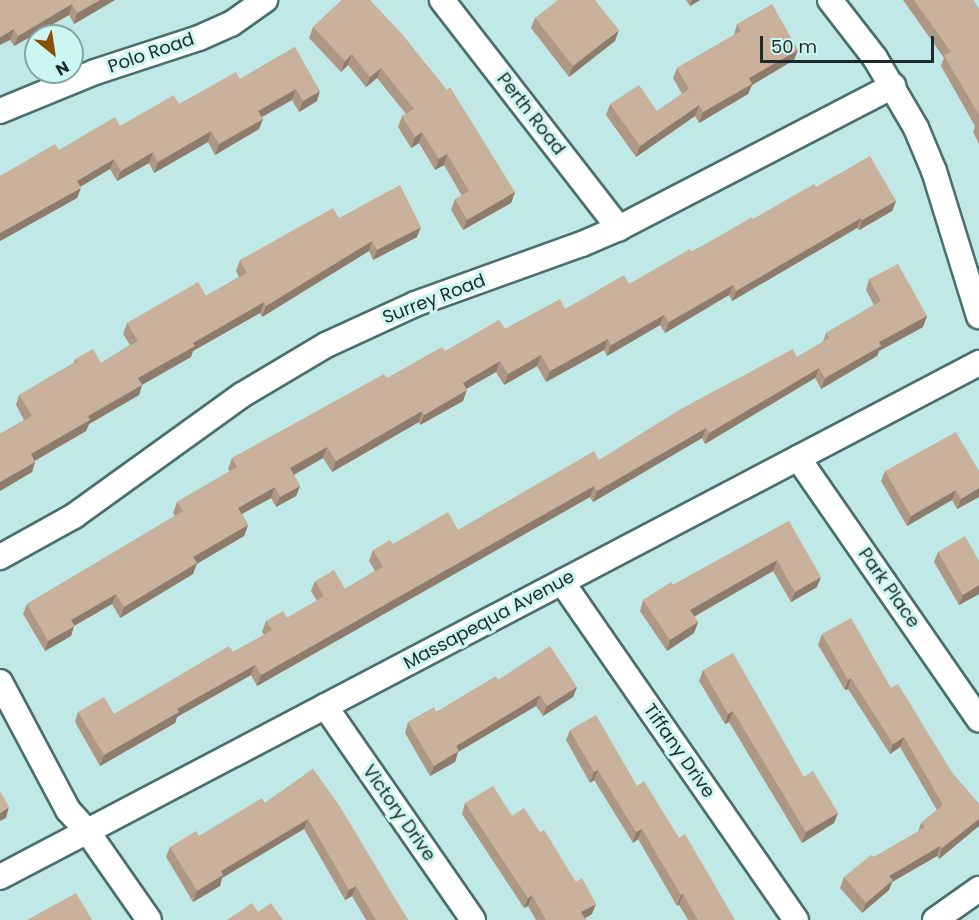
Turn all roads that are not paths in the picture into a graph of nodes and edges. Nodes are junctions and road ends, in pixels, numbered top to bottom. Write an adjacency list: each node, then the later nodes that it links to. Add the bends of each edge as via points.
1 (265, 0): 5 (street, Polo Road, via 231,24 199,38 95,72)
2 (442, 0): 6 (street, Perth Road)
3 (830, 0): 4 (street)
4 (893, 86): 6 (street, Surrey Road); 7 (street, via 934,171)
5 (0, 111)
6 (620, 228): 10 (street, Surrey Road, via 415,304 326,345 242,395 74,516)
7 (979, 316)
8 (979, 363): 9 (street, Massapequa Avenue)
9 (798, 458): 11 (street, Massapequa Avenue); 14 (street, Park Place)
10 (0, 557)
11 (562, 582): 13 (street, Massapequa Avenue); 20 (street, Tiffany Drive)
12 (0, 682): 15 (street, via 68,810)
13 (325, 706): 15 (street, Massapequa Avenue); 19 (street, Victory Drive)
14 (979, 719)
15 (87, 831): 16 (street, Massapequa Avenue); 18 (street)
16 (0, 877)
17 (979, 889): 21 (street)
18 (149, 920)
19 (473, 920)
20 (796, 920)
21 (935, 920)

